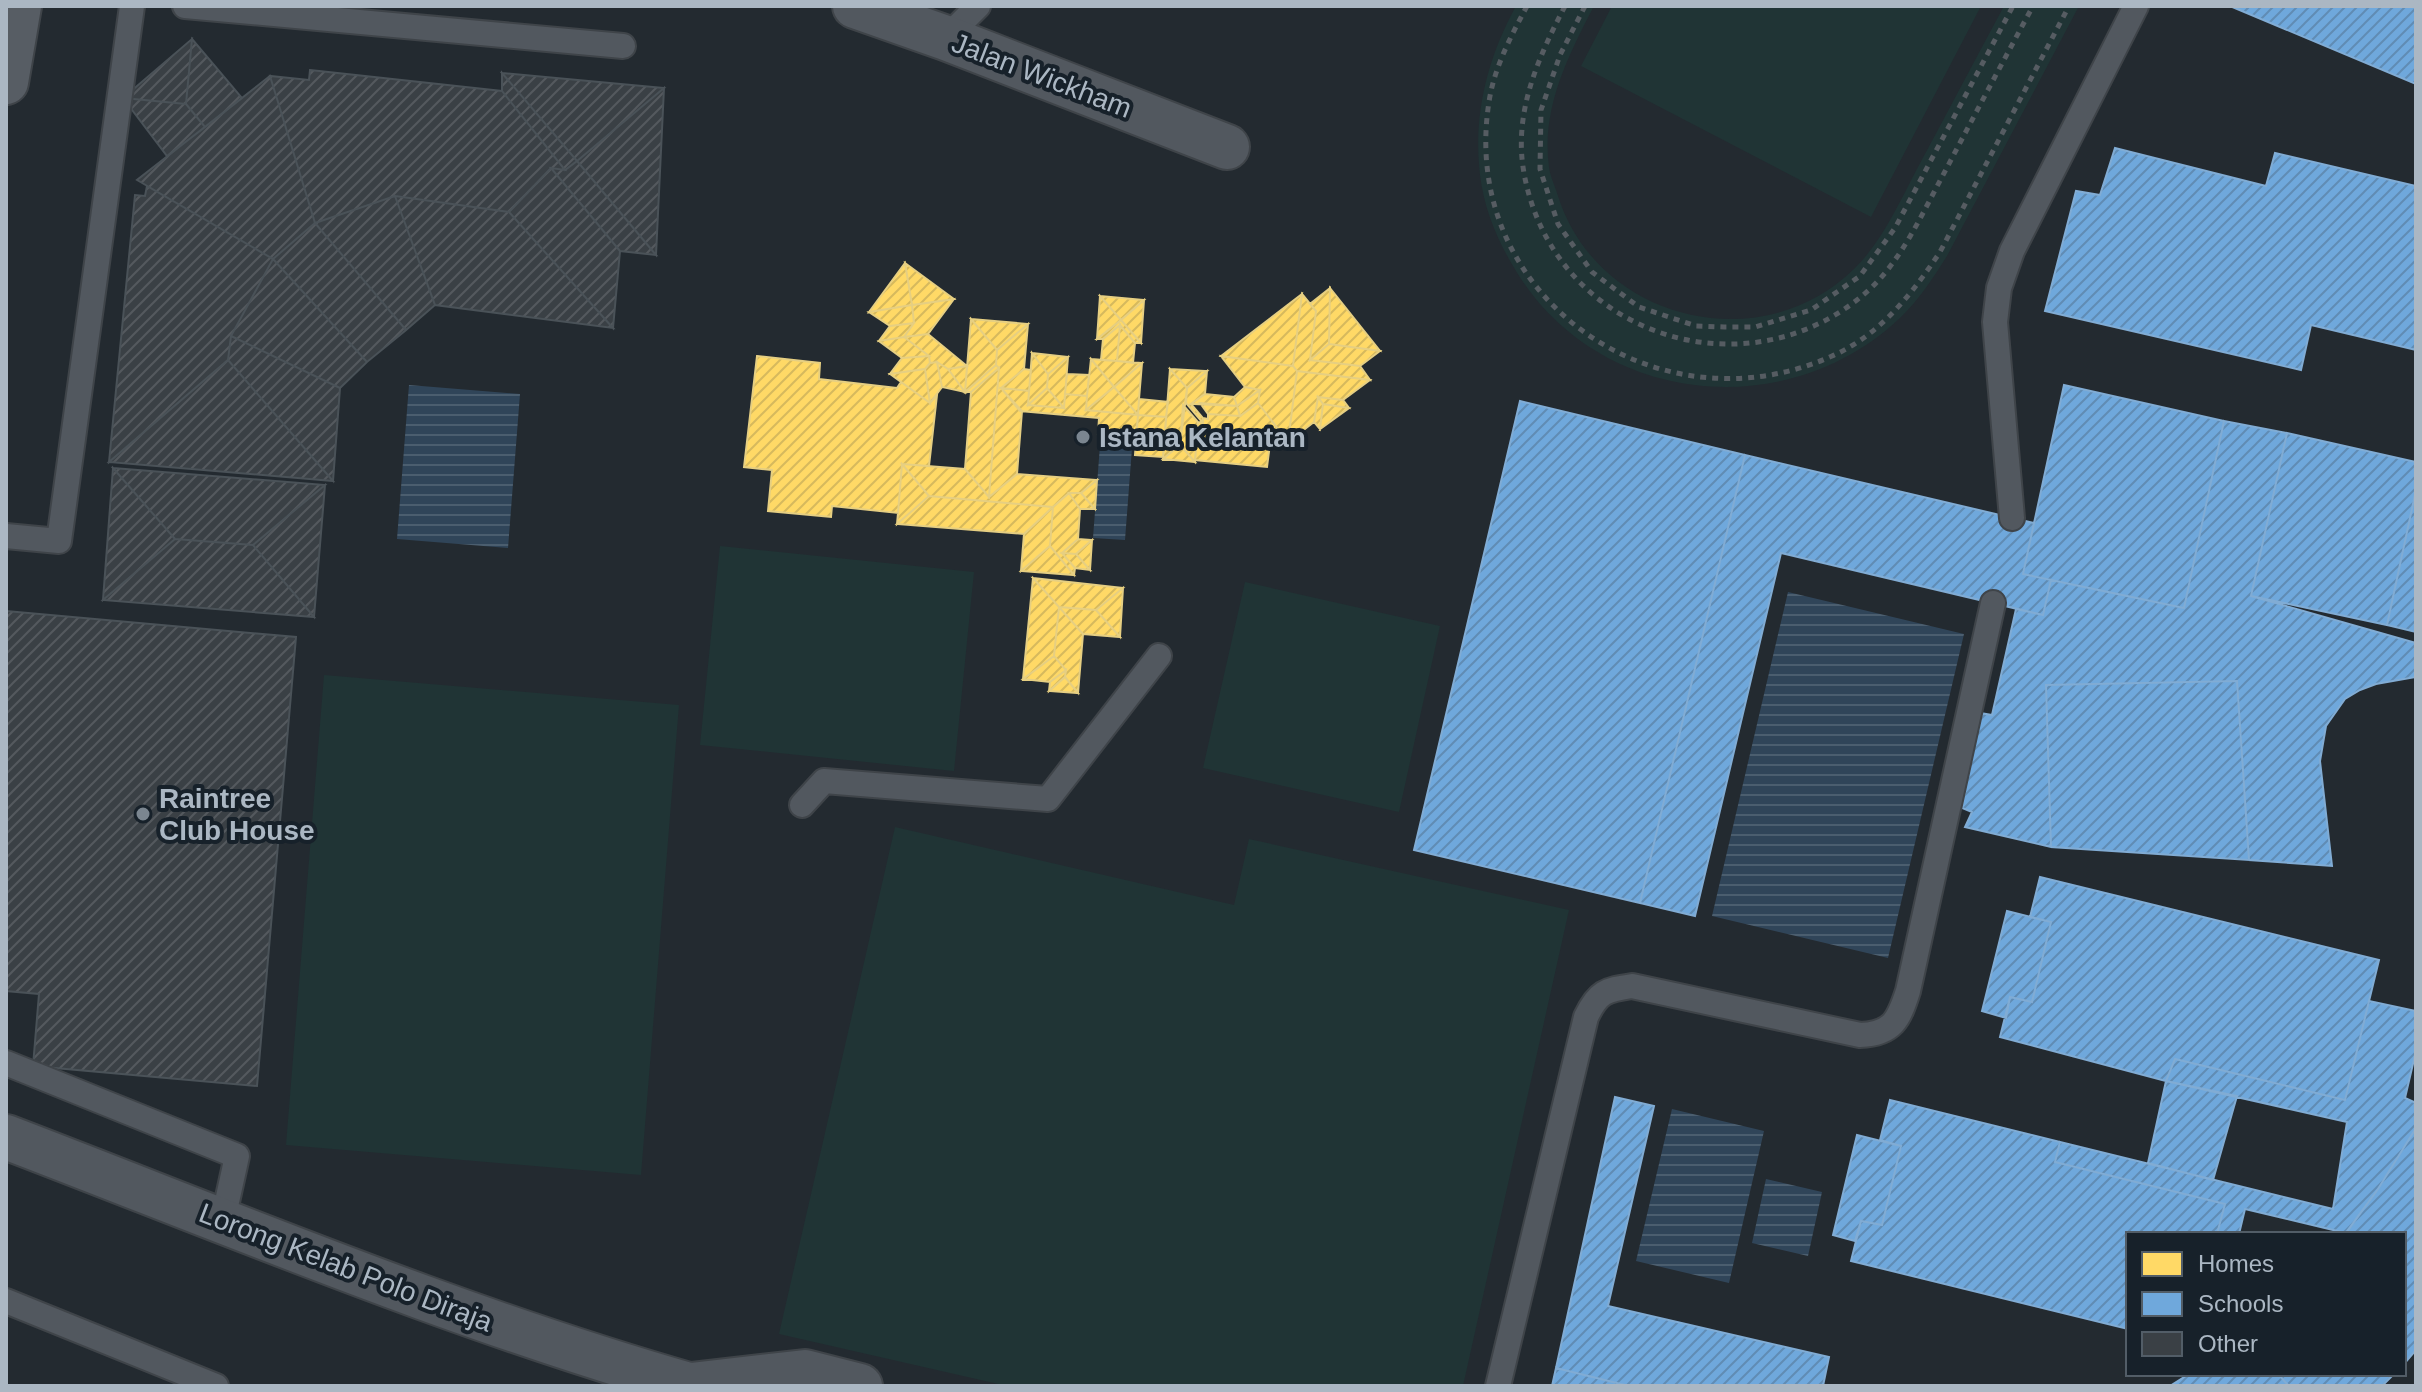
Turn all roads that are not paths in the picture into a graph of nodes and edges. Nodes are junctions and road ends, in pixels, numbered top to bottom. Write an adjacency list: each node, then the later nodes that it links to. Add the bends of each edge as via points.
1 (19, 6): 10 (street)
2 (132, 6): 13 (lane, via 59,541)
3 (185, 6): 7 (lane)
4 (855, 6): 8 (street, Jalan Wickham)
5 (978, 6): 8 (lane)
6 (2136, 6): 12 (lane, via 2012,251 1999,288 1995,322)
7 (440, 18): 9 (lane)
8 (946, 38): 11 (street, Jalan Wickham)
9 (623, 46)
10 (6, 82)
11 (1227, 147)
12 (2012, 518)
13 (6, 536)
14 (1993, 603): 25 (lane, via 1901,1012 1878,1035 1860,1035 1632,986 1610,989 1595,999 1586,1017)
15 (1159, 656): 16 (lane, via 1048,799 824,781)
16 (802, 805)
17 (6, 1063): 19 (lane, via 237,1156)
18 (6, 1137): 19 (street, Lorong Kelab Polo Diraja)
19 (223, 1220): 21 (street, Lorong Kelab Polo Diraja)
20 (6, 1301): 22 (lane)
21 (634, 1379): 23 (street, Lorong Kelab Polo Diraja)
22 (216, 1386)
23 (691, 1386): 24 (street, Lorong Kelab Polo Diraja, via 805,1372)
24 (860, 1386)
25 (1498, 1386)

